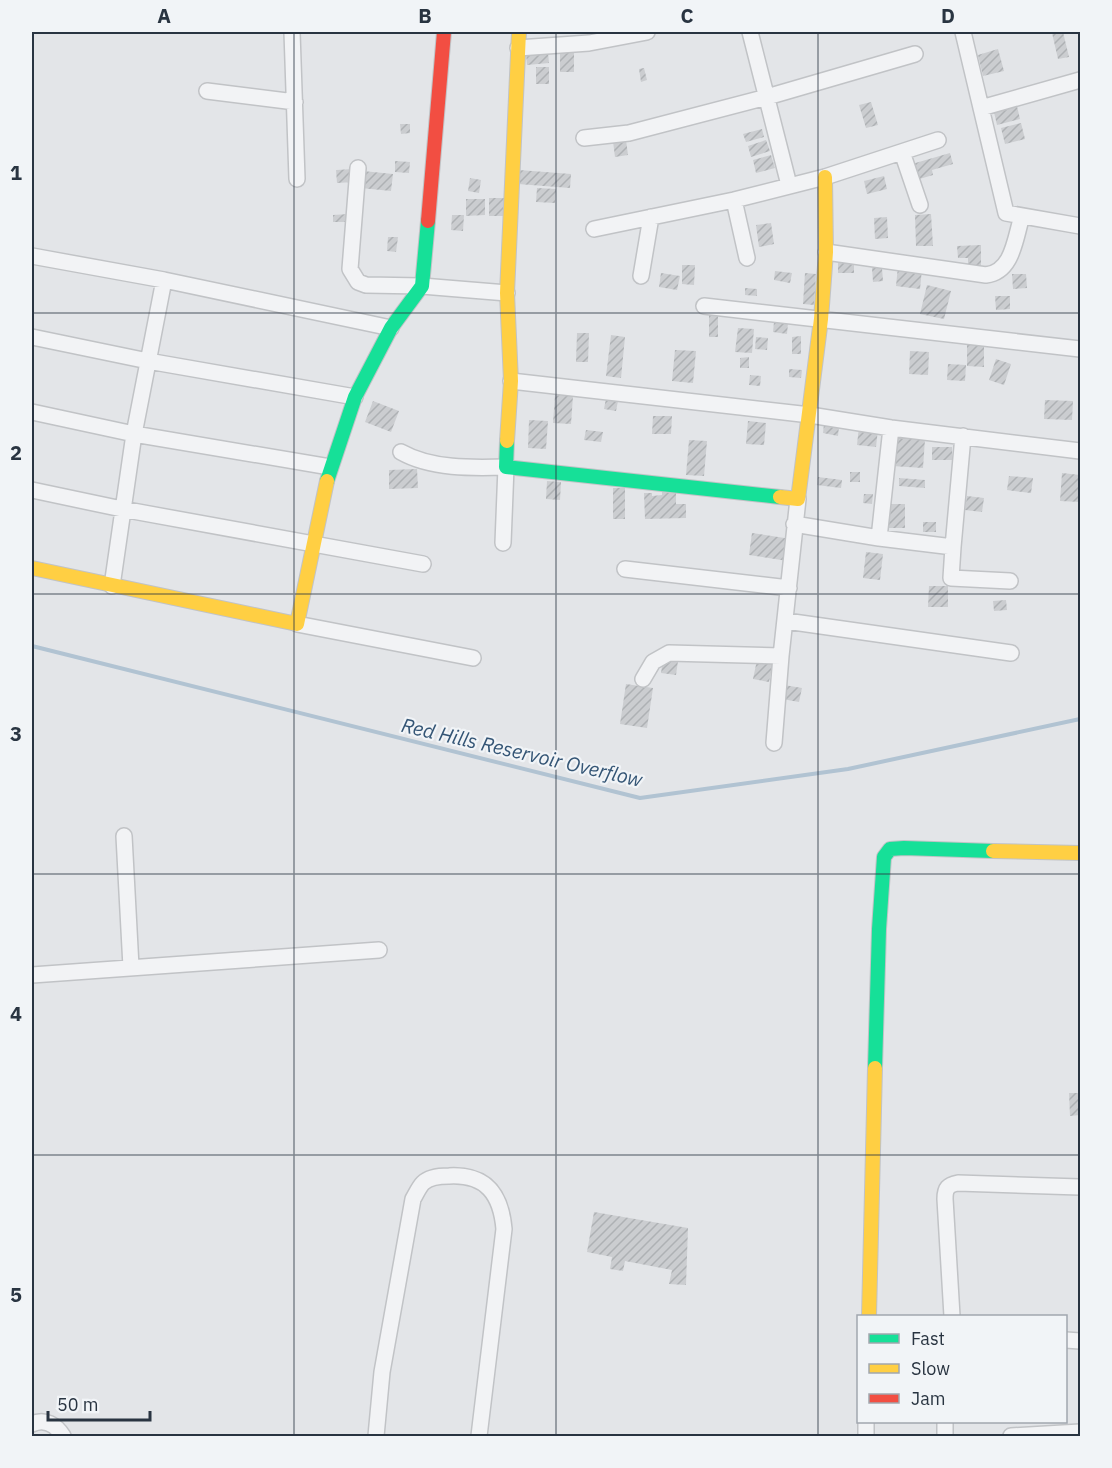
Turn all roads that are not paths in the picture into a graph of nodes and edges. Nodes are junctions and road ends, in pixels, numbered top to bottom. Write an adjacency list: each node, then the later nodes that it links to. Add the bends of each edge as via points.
1 (292, 32): 12 (street)
2 (444, 32): 32 (street)
3 (519, 32): 7 (street)
4 (647, 32): 7 (street, via 589,43)
5 (750, 32): 11 (street)
6 (963, 32): 13 (street)
7 (518, 48): 33 (street)
8 (915, 54): 11 (street)
9 (1080, 80): 13 (street)
10 (207, 91): 12 (street)
11 (767, 97): 14 (street, via 628,133); 20 (street)
12 (295, 102): 19 (street)
13 (981, 108): 23 (street, via 1006,213)
14 (584, 138)
15 (938, 140): 16 (street)
16 (902, 152): 18 (street); 22 (street)
17 (358, 168): 32 (street, via 350,269 353,277 366,285)
18 (825, 177): 20 (street); 27 (street)
19 (297, 179)
20 (789, 185): 21 (street)
21 (734, 200): 24 (street); 29 (street)
22 (920, 206)
23 (1022, 216): 25 (street); 27 (street, via 1008,262 993,274)
24 (651, 217): 26 (street); 30 (street)
25 (1080, 225)
26 (594, 229)
27 (826, 252): 35 (street)
28 (32, 256): 31 (street)
29 (747, 258)
30 (641, 276)
31 (164, 280): 36 (street); 39 (street)
32 (422, 286): 33 (street); 36 (street)
33 (507, 294): 40 (street)
34 (704, 306): 35 (street)
35 (821, 319): 38 (street); 43 (street)
36 (391, 328): 41 (street)
37 (32, 337): 39 (street)
38 (1080, 349)
39 (148, 361): 41 (street); 45 (street)
40 (511, 381): 43 (street); 50 (street)
41 (355, 397): 49 (street)
42 (32, 412): 45 (street)
43 (810, 415): 44 (street); 52 (street)
44 (891, 428): 46 (street); 55 (street)
45 (134, 434): 49 (street); 53 (street)
46 (963, 436): 47 (street); 58 (street)
47 (1080, 451)
48 (401, 452): 50 (street, via 414,459 454,466)
49 (330, 467): 57 (street)
50 (506, 467): 52 (street); 56 (street)
51 (32, 490): 53 (street)
52 (798, 500): 54 (street)
53 (122, 509): 57 (street); 63 (street)
54 (794, 524): 55 (street); 64 (street)
55 (879, 538): 58 (street)
56 (503, 543)
57 (312, 545): 59 (street); 66 (street)
58 (953, 547): 62 (street, via 951,578)
59 (423, 564)
60 (32, 568): 63 (street)
61 (625, 569): 64 (street)
62 (1011, 581)
63 (112, 586): 66 (street)
64 (789, 588): 65 (street)
65 (786, 621): 67 (street); 68 (street)
66 (297, 624): 69 (street)
67 (1011, 652)
68 (781, 656): 70 (street, via 669,653 653,662); 71 (street)
69 (473, 658)
70 (643, 679)
71 (774, 743)
72 (124, 836): 75 (street)
73 (1080, 854): 78 (street, via 904,848 890,849 884,857)
74 (379, 950): 75 (street)
75 (131, 967): 76 (street)
76 (32, 975)
77 (1080, 1187): 79 (street, via 950,1184 945,1198)
78 (868, 1315)
79 (952, 1315)
80 (32, 1424): 82 (street, via 46,1422)
81 (1080, 1432): 85 (street)
82 (63, 1437)
83 (376, 1437): 84 (street, via 382,1372 413,1199 423,1182 439,1176 462,1175 490,1189 502,1208 504,1229)
84 (479, 1437)
85 (1011, 1437)

